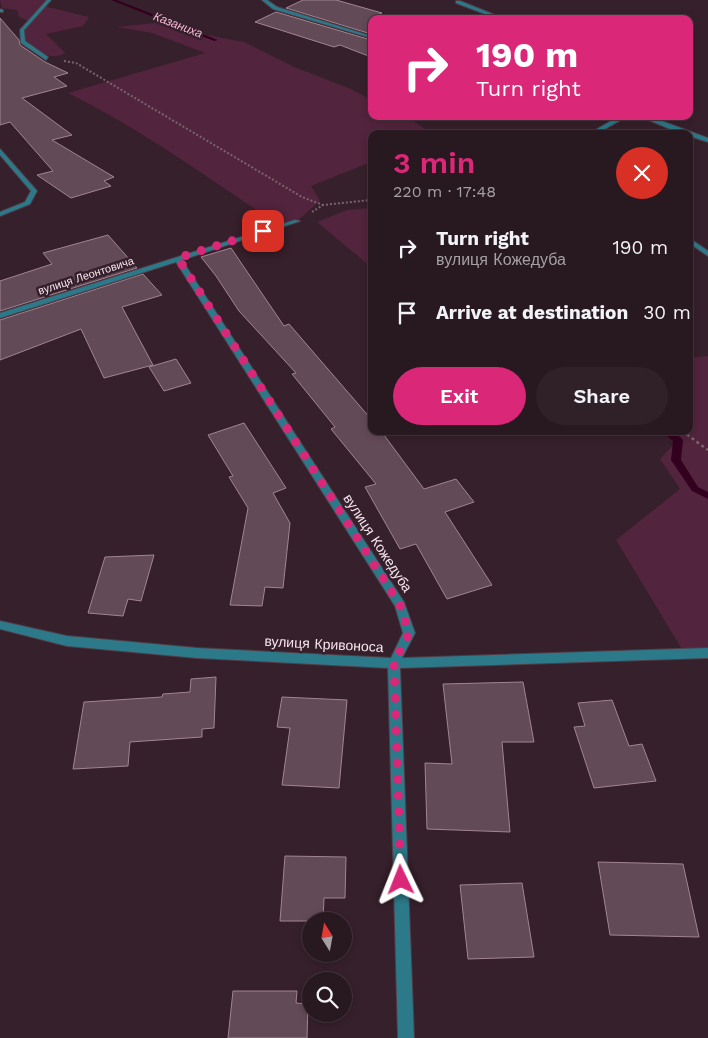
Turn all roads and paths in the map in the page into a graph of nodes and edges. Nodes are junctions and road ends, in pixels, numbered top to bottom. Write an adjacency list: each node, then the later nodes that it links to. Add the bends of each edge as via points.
1 (49, 0): 7 (street, via 22,30 23,42)
2 (276, 0): 3 (street)
3 (266, 2): 6 (street, via 275,8)
4 (458, 2): 5 (street)
5 (492, 15)
6 (368, 36)
7 (46, 58): 16 (path, via 76,63 302,197)
8 (617, 120): 10 (street)
9 (652, 120): 11 (street)
10 (599, 130)
11 (678, 130)
12 (693, 136): 13 (street)
13 (708, 140)
14 (0, 151): 17 (street, via 34,191 28,203)
15 (368, 200): 16 (path)
16 (323, 205): 18 (path)
17 (0, 214)
18 (297, 221): 21 (street)
19 (693, 243): 20 (street)
20 (708, 254)
21 (178, 258): 22 (street, вулиця Леонтовича); 27 (street, вулиця Кожедуба, via 400,605 409,633)
22 (0, 316)
23 (687, 435): 24 (path)
24 (708, 450)
25 (0, 624): 27 (street, вулиця Кривоноса, via 76,642 197,653)
26 (708, 654): 27 (street, вулиця Кривоноса)
27 (394, 663): 28 (street, вулиця Кожедуба)
28 (406, 1038)

